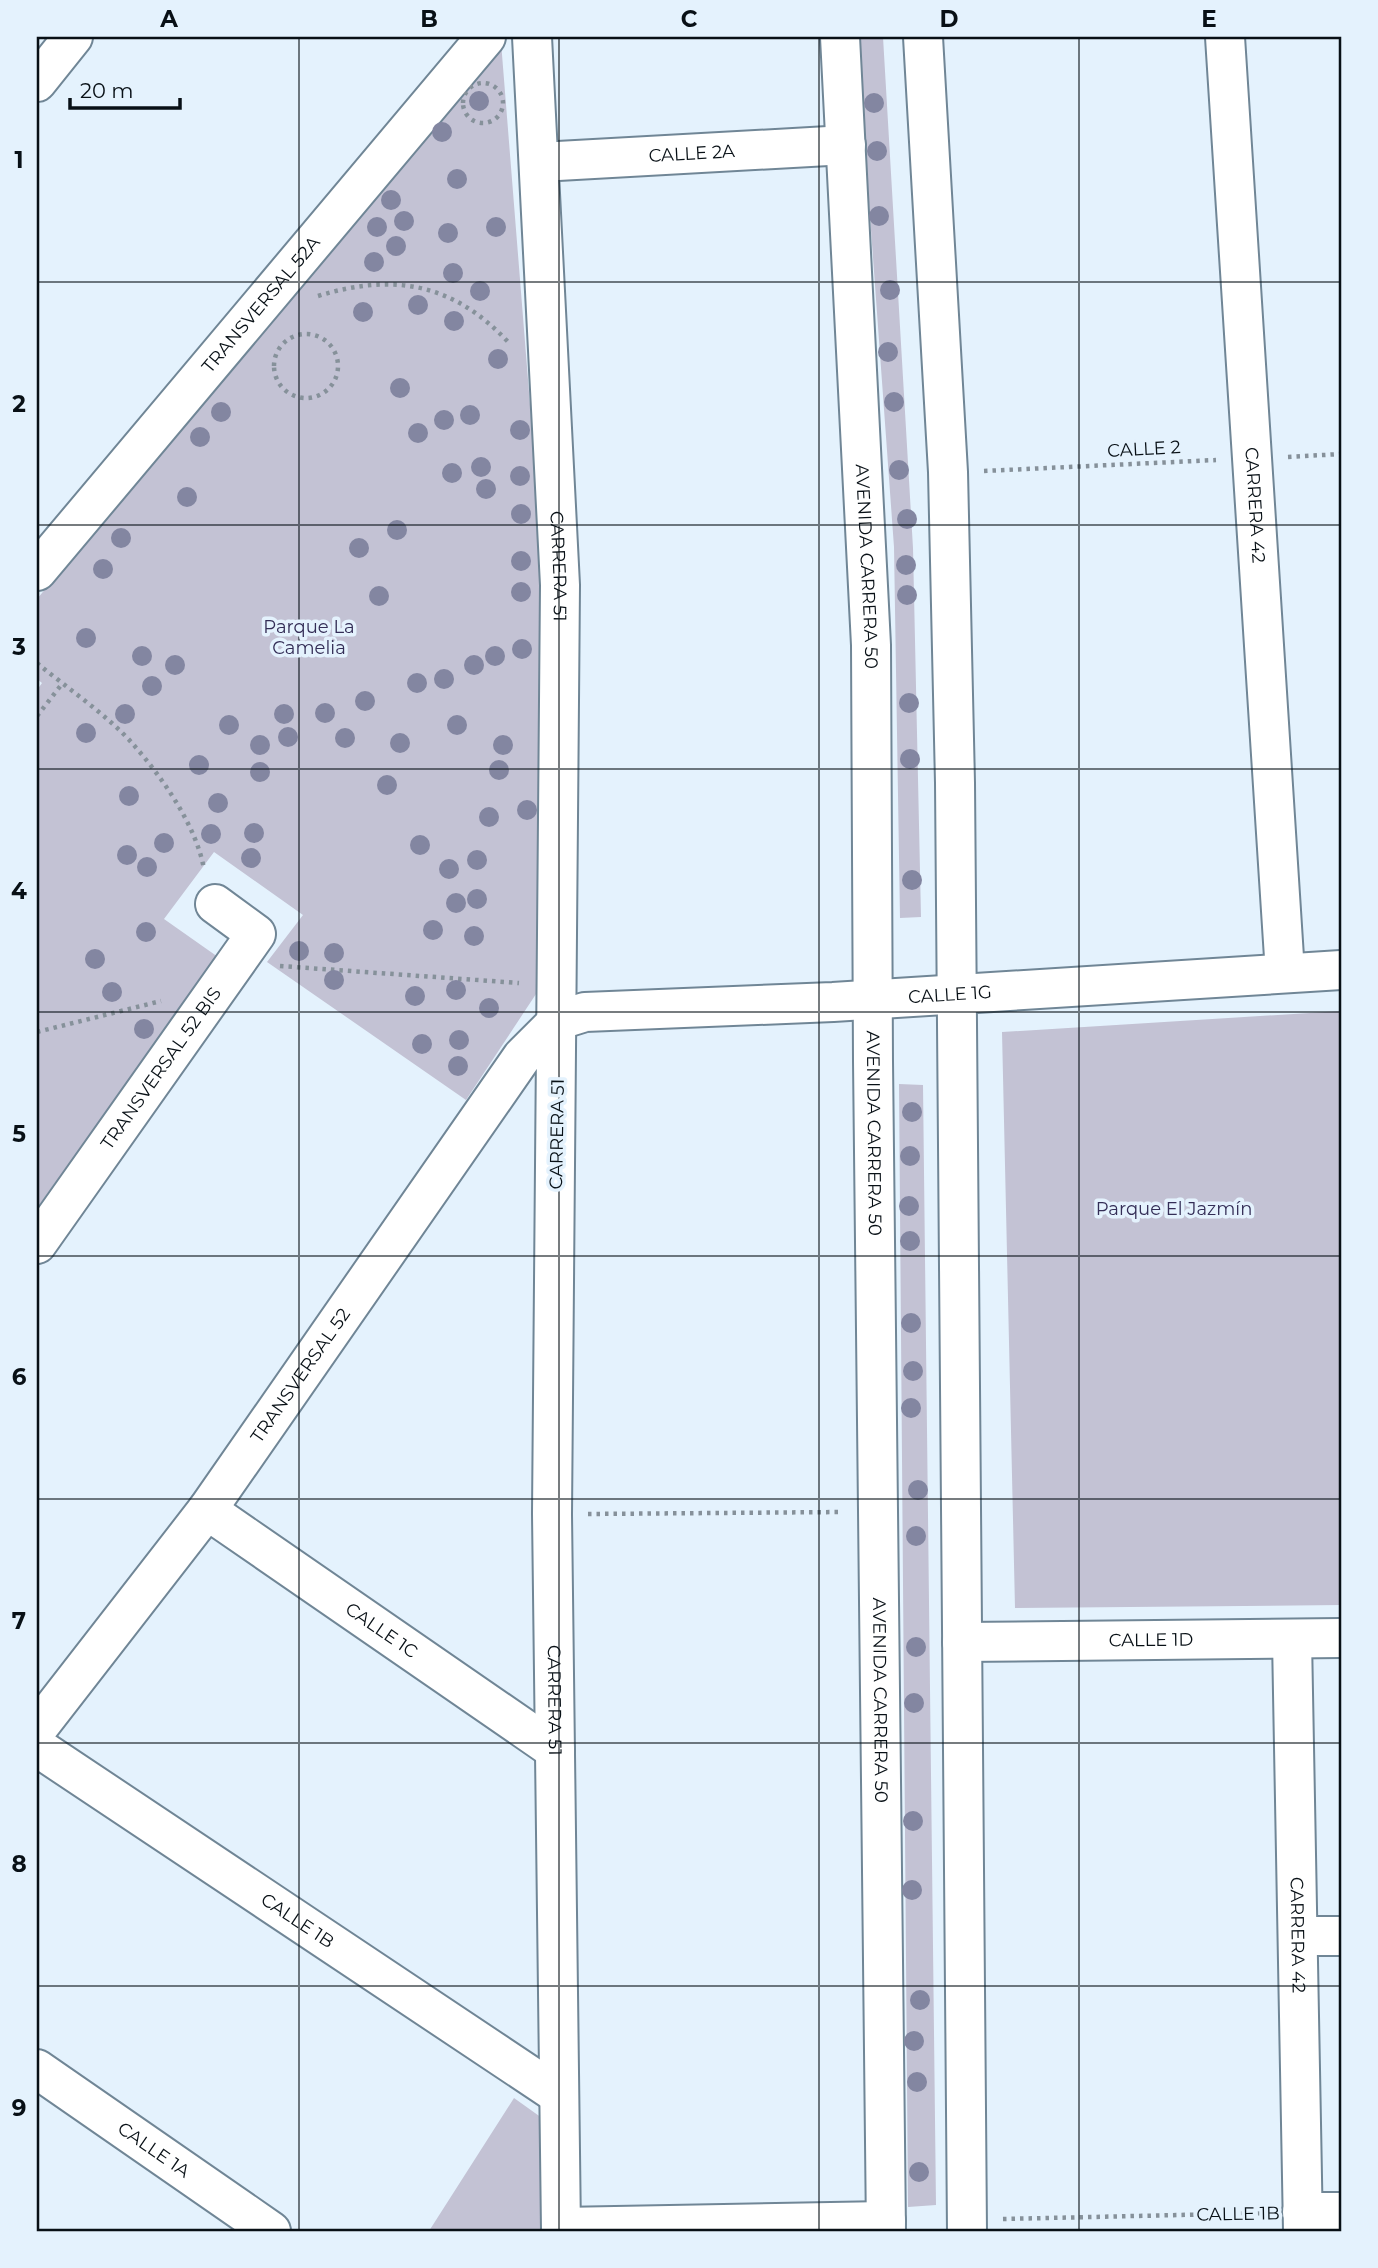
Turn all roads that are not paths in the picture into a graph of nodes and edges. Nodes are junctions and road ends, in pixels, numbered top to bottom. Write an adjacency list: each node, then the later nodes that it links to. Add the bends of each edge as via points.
1 (73, 37): 7 (street)
2 (486, 37): 10 (street, TRANSVERSAL 52A)
3 (532, 37): 9 (street, CARRERA 51)
4 (840, 37): 8 (street, AVENIDA CARRERA 50)
5 (923, 37): 14 (street, via 948,472)
6 (1225, 37): 13 (street, CARRERA 42)
7 (37, 82)
8 (846, 145): 9 (street, CALLE 2A); 15 (street, AVENIDA CARRERA 50, via 871,645)
9 (540, 162): 16 (street, CARRERA 51, via 560,585)
10 (37, 571)
11 (210, 888): 17 (street, TRANSVERSAL 52 BIS, via 256,934)
12 (1341, 970): 13 (street, CALLE 1G)
13 (1285, 973): 14 (street, CALLE 1G)
14 (957, 994): 15 (street, CALLE 1G); 21 (street)
15 (872, 999): 16 (street, CALLE 1G, via 585,1012); 32 (street, AVENIDA CARRERA 50)
16 (559, 1002): 18 (street, TRANSVERSAL 52); 24 (street, CARRERA 51, via 552,1514)
17 (37, 1244)
18 (207, 1510): 22 (street, TRANSVERSAL 52); 24 (street, CALLE 1C)
19 (1341, 1638): 20 (street, CALLE 1D)
20 (1292, 1639): 21 (street, CALLE 1D); 25 (street, CARRERA 42)
21 (962, 1642): 31 (street)
22 (37, 1729)
23 (37, 1747): 28 (street, CALLE 1B)
24 (555, 1750): 28 (street, CARRERA 51)
25 (1298, 1936): 26 (street); 30 (street, CARRERA 42)
26 (1341, 1936)
27 (37, 2069): 34 (street, CALLE 1A)
28 (559, 2095): 33 (street, CARRERA 51)
29 (1341, 2212): 30 (street, CALLE 1B)
30 (1303, 2222)
31 (967, 2225)
32 (886, 2226): 33 (street)
33 (561, 2229)
34 (271, 2231)

